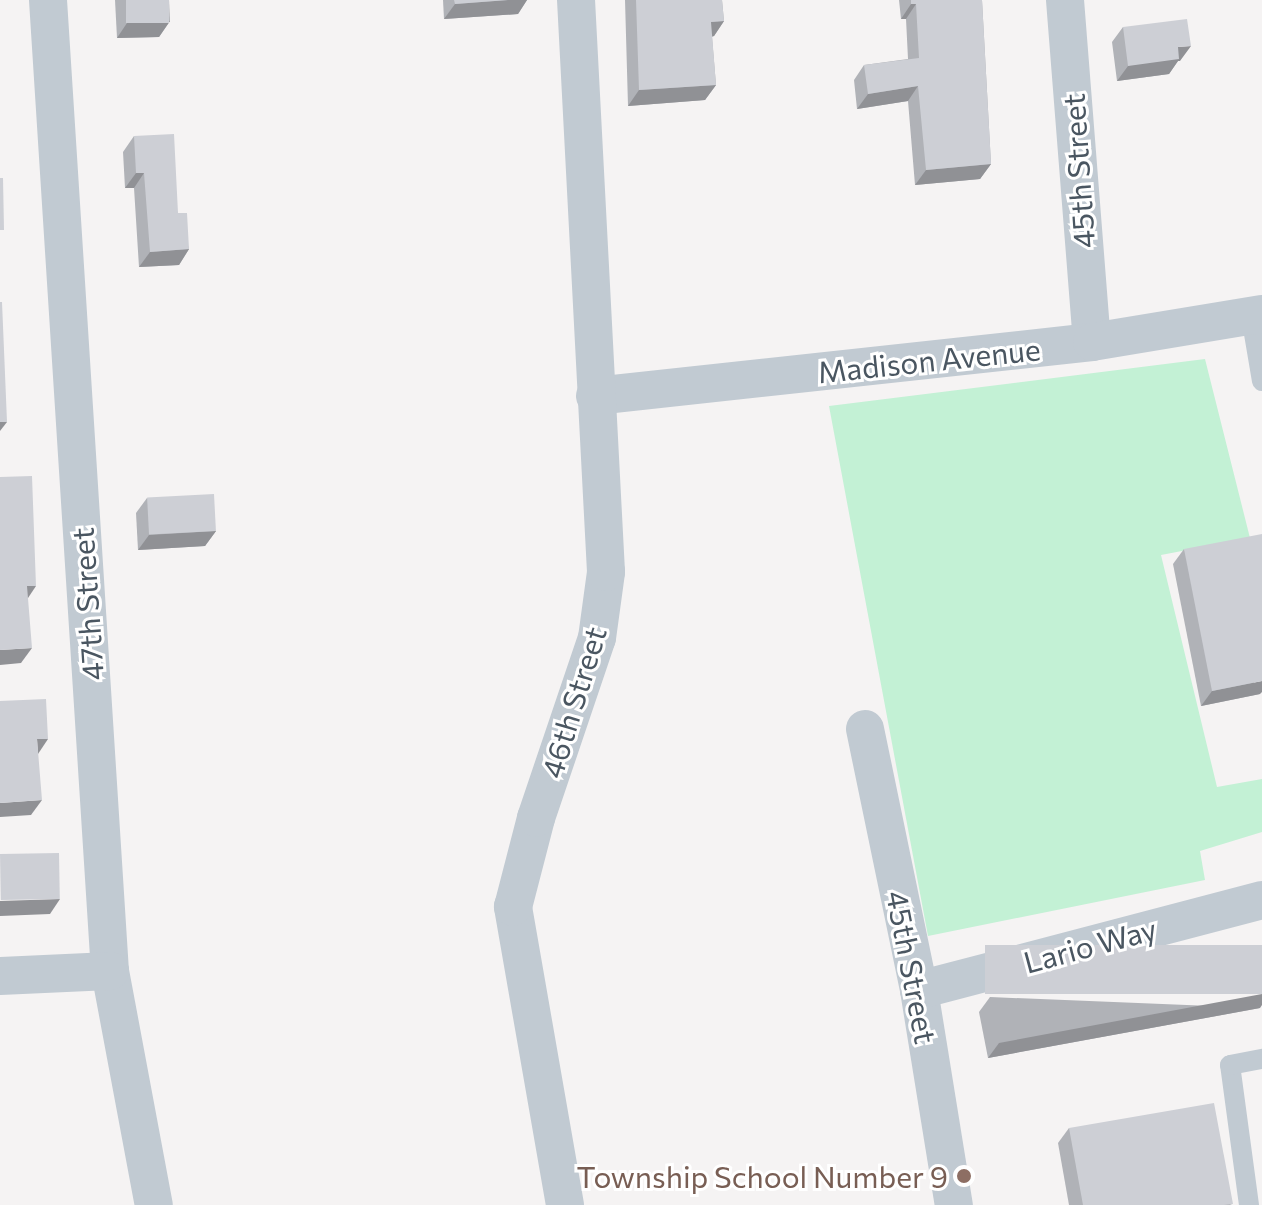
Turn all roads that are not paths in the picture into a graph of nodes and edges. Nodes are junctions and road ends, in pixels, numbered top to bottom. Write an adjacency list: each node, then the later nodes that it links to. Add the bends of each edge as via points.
1 (48, 0): 10 (street, 47th Street)
2 (576, 0): 7 (street, 46th Street)
3 (1065, 0): 5 (street, 45th Street)
4 (1257, 315): 5 (street, Madison Avenue); 6 (lane)
5 (1092, 342): 7 (street, Madison Avenue)
6 (1262, 381)
7 (595, 396): 15 (street, 46th Street, via 606,572 597,638 536,818 513,907)
8 (865, 729): 12 (street, 45th Street)
9 (1262, 900): 12 (street, Lario Way)
10 (110, 971): 11 (street); 14 (street, 47th Street)
11 (0, 976)
12 (919, 990): 16 (street, 45th Street)
13 (1262, 1059): 17 (lane, via 1230,1065)
14 (154, 1205)
15 (565, 1205)
16 (954, 1205)
17 (1249, 1205)

